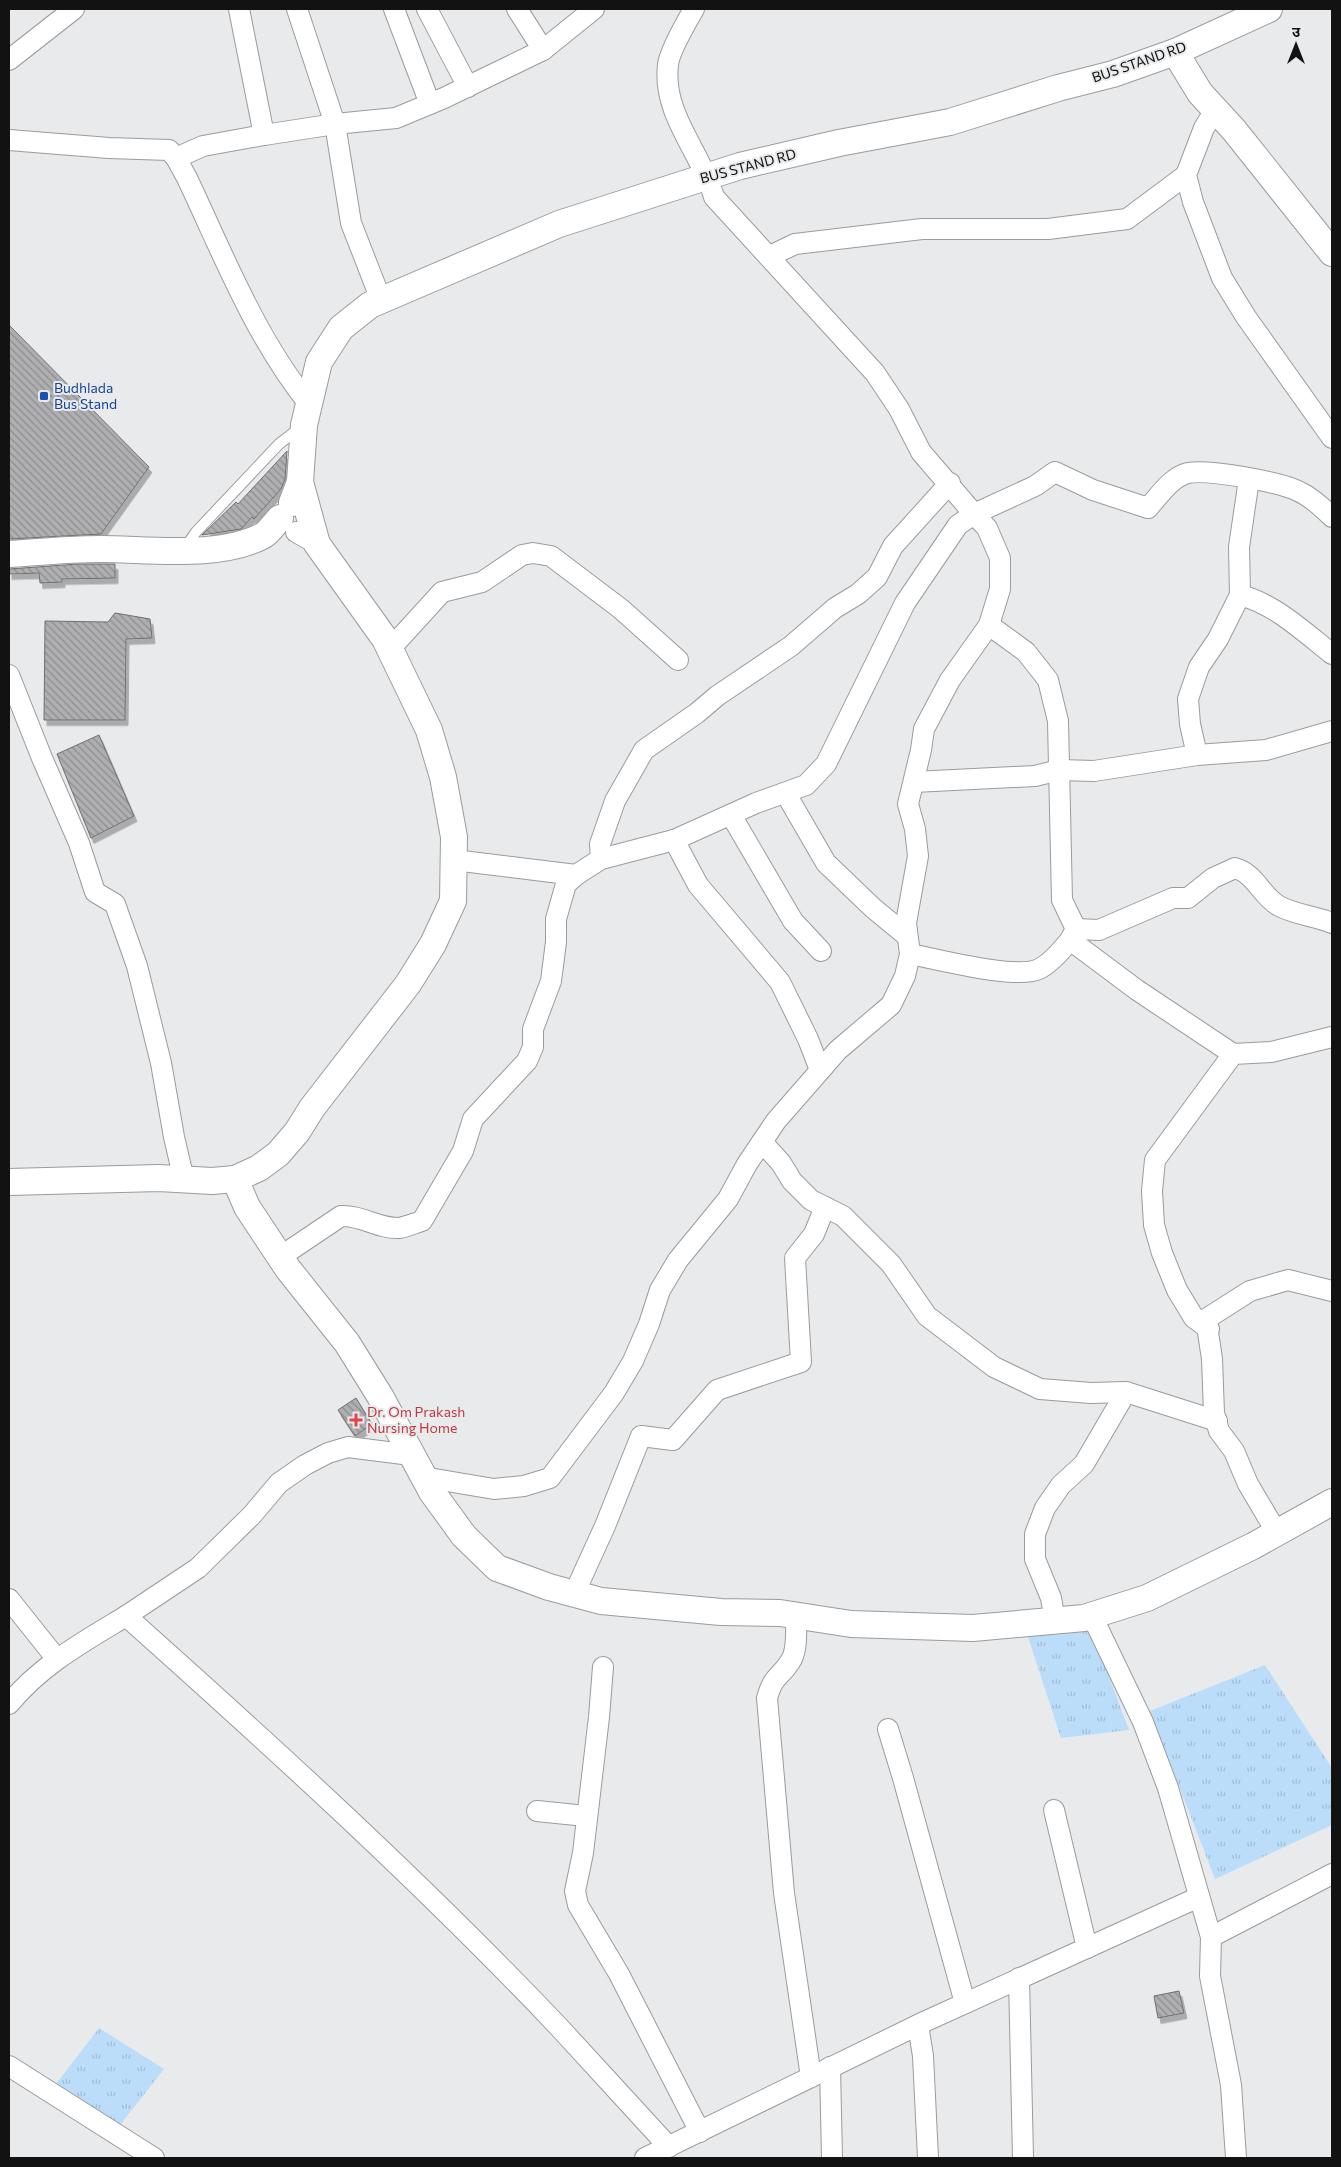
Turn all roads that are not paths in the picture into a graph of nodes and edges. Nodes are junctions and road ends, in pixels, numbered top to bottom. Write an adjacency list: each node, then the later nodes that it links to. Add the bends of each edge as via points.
1 (74, 9): 12 (street)
2 (239, 9): 17 (street)
3 (297, 9): 16 (street)
4 (394, 9): 14 (street)
5 (427, 9): 13 (street)
6 (517, 9): 10 (street)
7 (594, 9): 10 (street)
8 (694, 9): 21 (street, via 668,63 669,86 676,119)
9 (1269, 9): 11 (street, BUS STAND RD)
10 (543, 50): 13 (street)
11 (1175, 52): 15 (street, via 1200,93); 21 (street, BUS STAND RD, via 1113,74 950,122 839,143)
12 (9, 60)
13 (468, 87): 14 (street)
14 (430, 104): 16 (street, via 396,118)
15 (1215, 110): 20 (street, via 1204,128); 22 (street)
16 (335, 124): 17 (street); 24 (street, via 352,223)
17 (264, 135): 19 (street, via 203,146)
18 (9, 140): 19 (street, via 169,150)
19 (176, 158): 25 (street, via 262,334)
20 (1186, 175): 23 (street, via 1126,219 1048,229 912,230 795,244); 26 (street, via 1187,186 1222,278)
21 (708, 176): 23 (street, via 714,197); 24 (street, BUS STAND RD, via 559,224)
22 (1332, 254)
23 (770, 256): 28 (street, via 875,373 899,409 921,452)
24 (381, 300): 25 (street, BUS STAND RD, via 341,328 319,362)
25 (306, 414): 31 (street, BUS STAND RD); 32 (lane)
26 (1332, 438)
27 (1249, 479): 29 (street, via 1188,474 1169,484 1148,508 1093,490 1055,472 1035,486); 30 (street, via 1298,491); 34 (street, via 1239,547)
28 (950, 483): 29 (street); 47 (street, via 893,546 877,577 858,594 835,608 783,652 644,750 615,801 600,844)
29 (974, 514): 35 (street, via 987,528 1000,558 1000,589); 44 (street, via 958,525 904,603 826,764 806,786)
30 (1332, 516)
31 (293, 520): 32 (street, via 234,545); 36 (street, via 356,595)
32 (183, 550): 33 (street, via 73,549)
33 (9, 554)
34 (1240, 595): 37 (street, via 1256,599 1281,614); 41 (street, via 1218,640 1198,668 1188,699)
35 (989, 625): 42 (street, via 1026,652 1048,680 1058,721); 43 (street, via 937,702 924,729)
36 (390, 649): 38 (street, via 442,592 482,582 522,555 533,552 552,556 621,609); 48 (street, via 429,730 453,828)
37 (1332, 654)
38 (678, 660)
39 (9, 675): 59 (street, via 79,843 94,892 115,904 137,966 161,1063)
40 (1332, 730): 41 (street, via 1266,750)
41 (1197, 755): 42 (street, via 1094,770)
42 (1059, 770): 43 (street, via 1035,776); 51 (street, via 1062,900)
43 (914, 782): 52 (street, via 908,804 918,856 906,923)
44 (786, 794): 45 (street); 52 (street, via 826,863)
45 (730, 815): 46 (street); 53 (street, via 793,921)
46 (674, 840): 47 (street); 56 (street, via 698,885 780,982)
47 (601, 859): 49 (street)
48 (454, 860): 49 (street); 58 (street, via 453,901 408,984 278,1154 259,1168)
49 (576, 874): 62 (street, via 566,884 560,899 551,981 527,1061 472,1119 463,1151 422,1221 399,1228 341,1216)
50 (1332, 923): 51 (street, via 1278,905 1251,876 1235,868 1213,878 1188,898 1173,898 1100,930)
51 (1073, 935): 52 (street, via 1040,968 1027,973 975,966); 55 (street, via 1167,1011)
52 (909, 945): 56 (street, via 905,976 891,1005 838,1050)
53 (821, 951)
54 (1332, 1037): 55 (street, via 1271,1052)
55 (1233, 1054): 64 (street, via 1155,1160 1152,1191 1154,1226 1177,1290 1194,1318)
56 (820, 1070): 57 (street)
57 (762, 1142): 61 (street, via 792,1181 811,1200); 67 (street, via 728,1199 678,1260 660,1290 650,1324 614,1393 550,1478 524,1486 494,1489)
58 (235, 1179): 59 (street); 62 (street, via 247,1207)
59 (184, 1180): 60 (street)
60 (9, 1182)
61 (825, 1207): 65 (street, via 843,1216 891,1264 927,1316 994,1367 1040,1389); 70 (street, via 814,1234 795,1258 801,1362 717,1390 673,1440 641,1436)
62 (280, 1257): 67 (street, via 347,1343)
63 (1332, 1291): 64 (street, via 1288,1280 1250,1291 1206,1319)
64 (1209, 1330): 66 (street)
65 (1126, 1392): 66 (street); 75 (street, via 1084,1464 1061,1484 1045,1508 1035,1534 1035,1559 1051,1598)
66 (1217, 1421): 69 (street, via 1242,1466 1248,1484)
67 (417, 1466): 70 (street, via 464,1536 497,1568); 72 (street, via 348,1447 328,1453 279,1483 252,1515 198,1568)
68 (1332, 1502): 69 (street)
69 (1278, 1533): 74 (street, via 1147,1598)
70 (574, 1594): 73 (street, via 601,1601 661,1607)
71 (9, 1599): 76 (street)
72 (126, 1616): 76 (street); 94 (street, via 244,1721 452,1920 557,2026)
73 (796, 1616): 75 (street, via 851,1624 973,1628); 92 (street, via 792,1662 772,1681 767,1698 784,1893)
74 (1092, 1616): 75 (street); 84 (street, via 1143,1722 1171,1796)
75 (1055, 1621)
76 (56, 1658): 78 (street)
77 (603, 1667): 82 (street)
78 (9, 1704)
79 (888, 1729): 88 (street)
80 (1054, 1810): 86 (street)
81 (537, 1811): 82 (street)
82 (586, 1816): 93 (street, via 575,1891 578,1905 619,1974)
83 (1332, 1874): 85 (street)
84 (1199, 1897): 85 (street); 86 (street)
85 (1211, 1937): 100 (street, via 1210,1976 1231,2085)
86 (1086, 1948): 87 (street)
87 (1020, 1978): 88 (street); 99 (street)
88 (965, 2003): 89 (street)
89 (918, 2025): 91 (street); 98 (street, via 923,2056)
90 (9, 2066): 95 (street)
91 (830, 2068): 92 (street); 97 (street)
92 (810, 2077): 93 (street)
93 (700, 2132): 94 (street)
94 (668, 2147): 96 (street)
95 (154, 2158)
96 (645, 2158)
97 (832, 2158)
98 (928, 2158)
99 (1023, 2158)
100 (1236, 2158)

